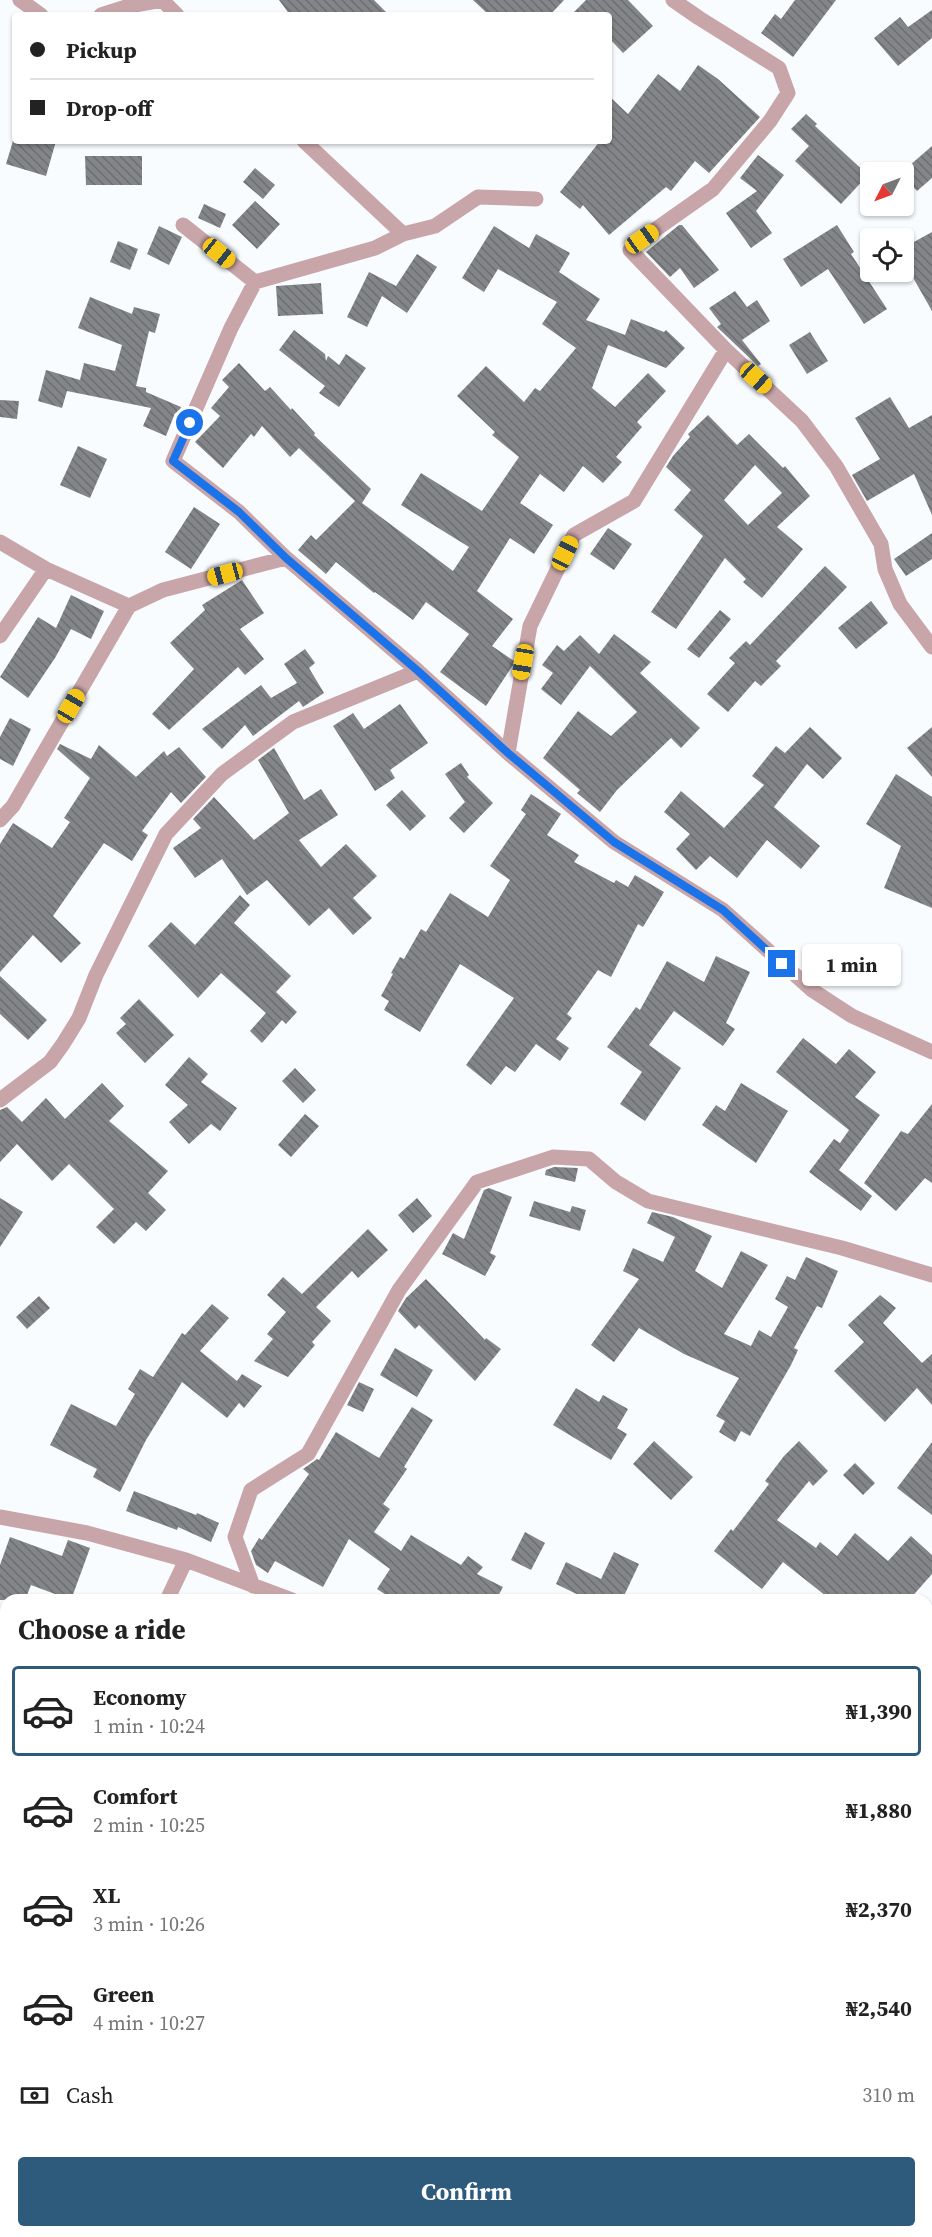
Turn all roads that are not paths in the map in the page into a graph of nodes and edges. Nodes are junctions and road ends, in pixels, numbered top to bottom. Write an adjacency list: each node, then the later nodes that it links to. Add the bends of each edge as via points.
1 (20, 0): 3 (street)
2 (673, 0): 11 (street, via 779,68 789,93 713,189 630,250)
3 (37, 12)
4 (110, 12): 5 (street, via 162,0)
5 (174, 12)
6 (307, 144): 9 (street)
7 (536, 198): 9 (street, via 478,198 435,226)
8 (183, 225): 10 (street)
9 (403, 234): 10 (street, via 375,248)
10 (255, 282): 13 (street, via 173,461 239,512)
11 (726, 350): 17 (street, via 802,420 836,466 881,544 885,569 900,604); 19 (street, via 634,501 574,535 530,626)
12 (0, 542): 14 (street)
13 (286, 558): 15 (street, via 163,590); 18 (street)
14 (46, 569): 15 (street); 16 (street)
15 (129, 606): 20 (street, via 13,806)
16 (0, 636)
17 (932, 646)
18 (418, 671): 19 (street); 22 (street, via 293,722 222,774 166,834 63,1044 50,1062)
19 (508, 753): 21 (street, via 614,842 723,910 812,990 852,1017)
20 (0, 820)
21 (932, 1052)
22 (0, 1100)
23 (932, 1275): 26 (street, via 842,1248 648,1201 616,1182 589,1159 553,1156 477,1182 399,1290 308,1454 251,1491 235,1537)
24 (0, 1517): 25 (street, via 87,1533)
25 (186, 1560): 26 (street); 27 (street)
26 (253, 1586): 28 (street)
27 (170, 1594)
28 (275, 1594)

